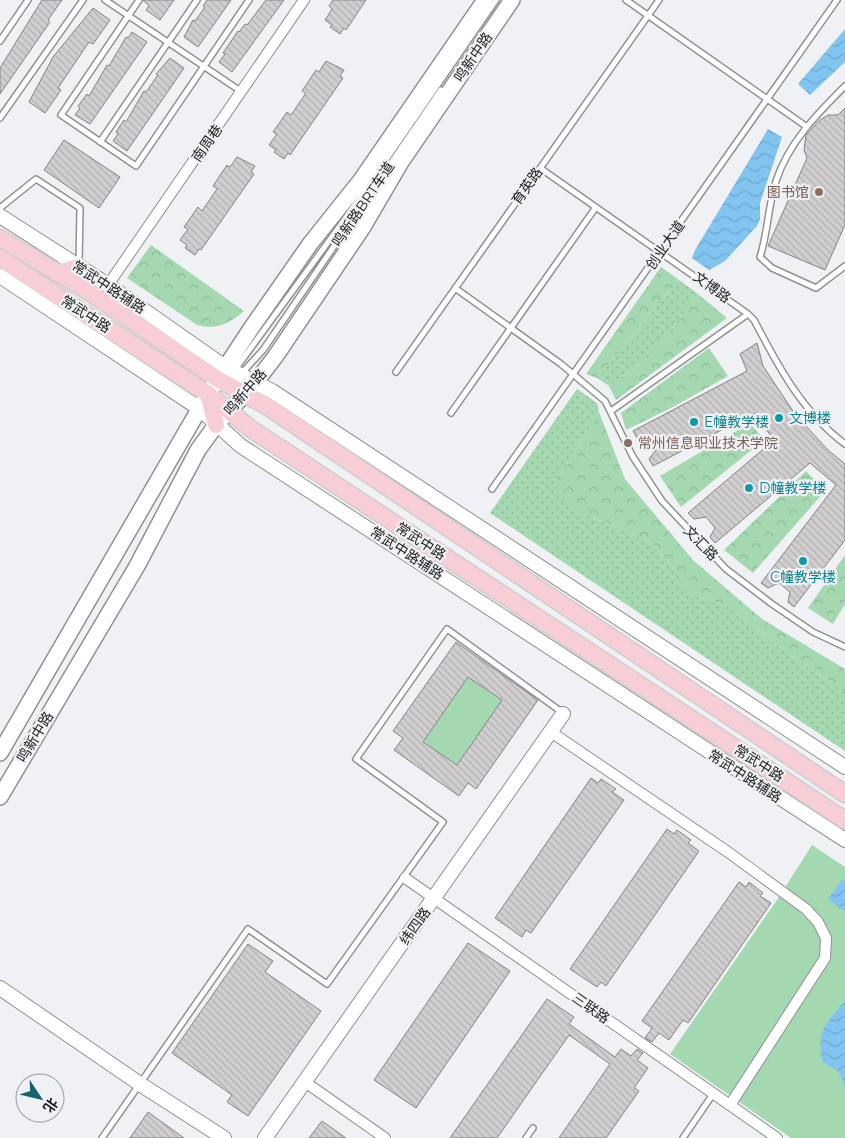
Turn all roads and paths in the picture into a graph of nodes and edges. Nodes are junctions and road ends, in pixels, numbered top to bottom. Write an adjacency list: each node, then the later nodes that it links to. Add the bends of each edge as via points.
1 (28, 0): 17 (lane)
2 (83, 0): 23 (lane)
3 (105, 0): 16 (lane)
4 (139, 0): 16 (lane)
5 (198, 0): 18 (lane)
6 (249, 0): 19 (lane)
7 (304, 0): 21 (street, 南周巷)
8 (485, 0): 43 (main road, 鸣新中路, via 361,180 310,244)
9 (496, 0): 43 (lane, 鸣新路BRT车道, via 334,235)
10 (503, 0): 43 (lane, 鸣新路BRT车道, via 264,349)
11 (512, 0): 45 (main road, 鸣新中路, via 401,162 363,227)
12 (626, 0): 15 (lane)
13 (658, 0): 15 (lane, 育英路)
14 (837, 0): 22 (lane, 创业大道)
15 (648, 15): 22 (lane); 26 (lane, 育英路)
16 (129, 16): 18 (lane); 25 (lane, via 61,115)
17 (0, 41)
18 (168, 43): 19 (lane); 25 (lane)
19 (204, 66): 21 (lane); 25 (lane, via 136,166)
20 (845, 86): 24 (lane)
21 (242, 92): 37 (street, 南周巷)
22 (768, 100): 24 (lane); 31 (lane, 创业大道)
23 (0, 118)
24 (807, 127): 33 (lane, via 796,138 776,181 760,257 772,268 816,288)
25 (100, 142)
26 (540, 168): 27 (lane, 文博路); 38 (lane, 育英路)
27 (596, 207): 31 (lane, 文博路); 41 (lane)
28 (0, 208): 34 (lane, via 36,179 80,208)
29 (0, 216): 34 (street, 常武中路辅路)
30 (0, 238): 35 (main road, 常武中路)
31 (661, 251): 40 (lane, 文博路); 44 (lane, 创业大道)
32 (0, 258): 46 (main road, 常武中路)
33 (845, 266)
34 (79, 267): 35 (main road); 37 (street, 常武中路辅路); 39 (main road)
35 (57, 273): 39 (main road, 常武中路)
36 (0, 276): 47 (street, 常武中路辅路)
37 (108, 285): 43 (street, 常武中路辅路)
38 (455, 288): 41 (lane, 文汇路); 42 (lane, 育英路)
39 (89, 292): 43 (main road, 常武中路)
40 (748, 314): 49 (lane); 52 (lane, 文博路, via 810,412)
41 (511, 328): 44 (lane, 文汇路); 50 (lane)
42 (396, 372)
43 (225, 374): 45 (main road, 常武中路); 46 (main road, 鸣新中路)
44 (574, 374): 49 (lane, 文汇路, via 601,396); 53 (lane, 创业大道)
45 (250, 387): 48 (main road, 鸣新中路); 58 (street, via 272,391); 59 (main road, 常武中路)
46 (208, 394): 47 (main road, 鸣新中路); 48 (main road, 常武中路); 51 (main road)
47 (200, 409): 51 (street, 常武中路辅路); 57 (main road, 鸣新中路)
48 (228, 411): 51 (main road, 鸣新中路); 61 (main road, 常武中路)
49 (611, 411): 54 (lane, 文汇路, via 633,457 662,500 700,543 726,569 772,604 813,632)
50 (451, 413)
51 (216, 424): 60 (main road, 鸣新中路, via 198,450 137,566); 62 (street, 常武中路辅路, via 241,446)
52 (845, 444)
53 (492, 489)
54 (845, 648)
55 (563, 714): 56 (street, 纬四路); 63 (lane, via 447,629 356,759 443,822)
56 (550, 732): 64 (street, 纬四路); 69 (street, via 728,852 806,909 826,938 825,958)
57 (0, 752)
58 (845, 767)
59 (845, 794)
60 (0, 797)
61 (845, 820)
62 (845, 840)
63 (405, 878): 64 (street, 三联路); 67 (lane, via 327,984 248,929)
64 (435, 898): 66 (street, 纬四路); 68 (street, 三联路)
65 (0, 988): 67 (street)
66 (305, 1082): 73 (street, 纬四路); 74 (street)
67 (140, 1084): 71 (lane); 72 (street)
68 (714, 1094): 69 (street, 三联路); 76 (lane)
69 (730, 1105): 77 (street, 三联路)
70 (533, 1128): 75 (lane)
71 (102, 1138)
72 (224, 1138)
73 (265, 1138)
74 (385, 1138)
75 (526, 1138)
76 (683, 1138)
77 (777, 1138)

